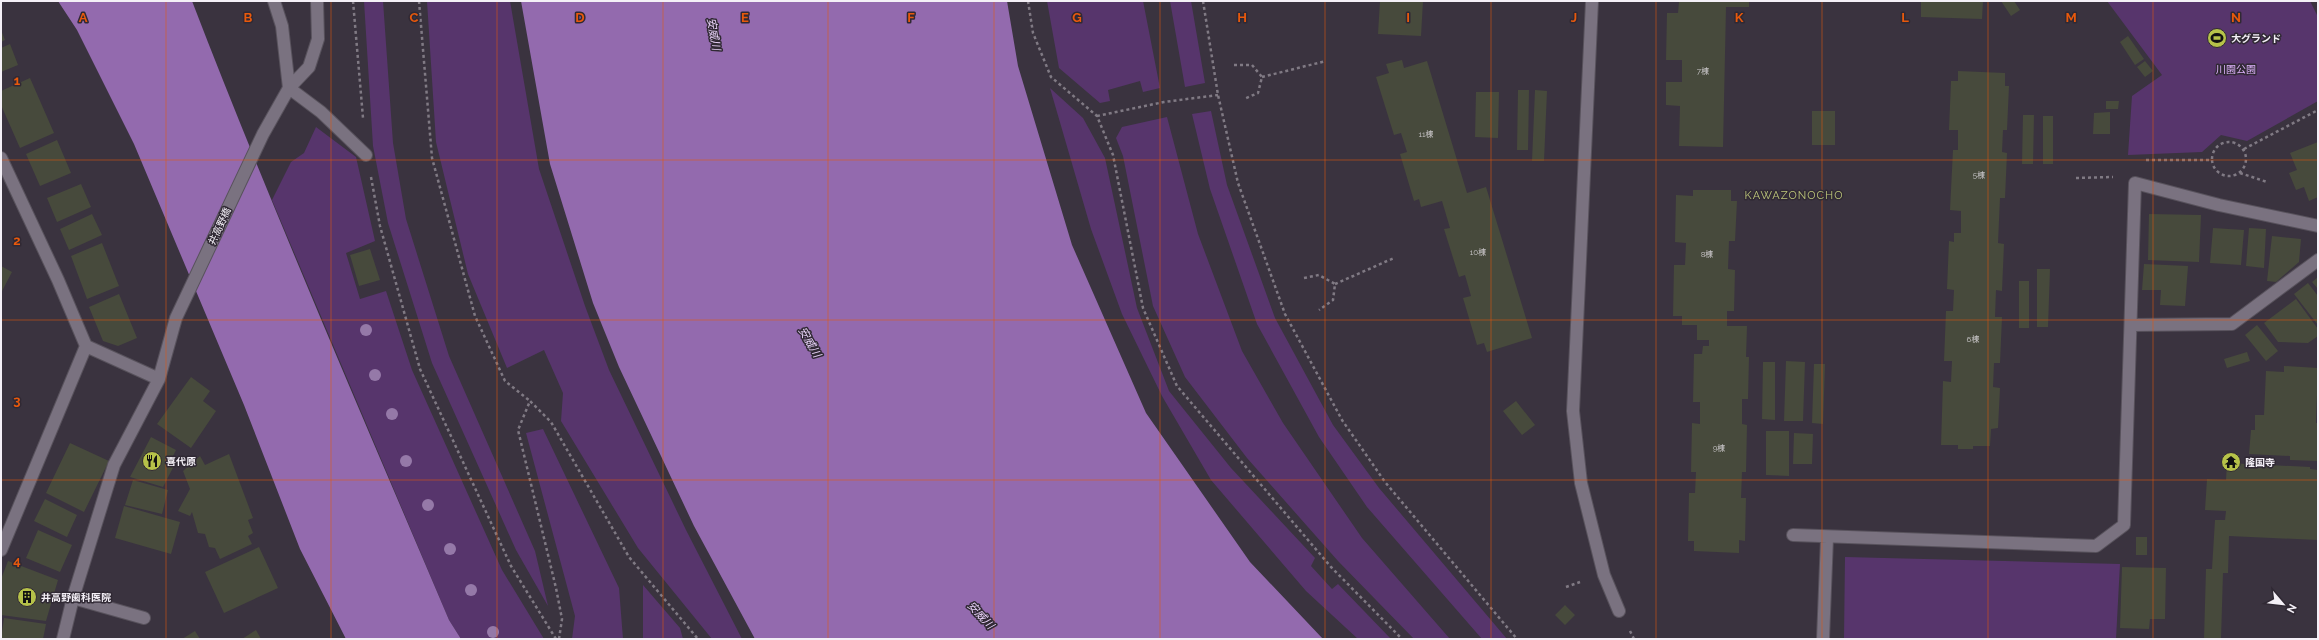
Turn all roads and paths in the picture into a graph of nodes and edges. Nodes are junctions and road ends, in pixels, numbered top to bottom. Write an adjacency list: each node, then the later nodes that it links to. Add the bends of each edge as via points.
1 (274, 1): 11 (street, via 282,26)
2 (317, 1): 11 (street, 井高野橋, via 318,39 309,67)
3 (353, 1): 17 (path)
4 (419, 1): 30 (path, via 432,158 475,316 505,382)
5 (1028, 1): 15 (path, via 1033,33 1051,77)
6 (1203, 1): 12 (path)
7 (1592, 1): 37 (street, via 1574,411 1581,484 1604,575)
8 (1326, 61): 10 (path)
9 (1234, 65): 10 (path, via 1252,65)
10 (1262, 77): 13 (path, via 1258,93)
11 (289, 88): 17 (street, via 321,112); 29 (street, 井高野橋, via 262,134 176,318)
12 (1218, 95): 15 (path, via 1164,102); 43 (path, via 1238,183 1285,314 1342,420 1385,482)
13 (1244, 99)
14 (2318, 110): 16 (path)
15 (1097, 116): 42 (path, via 1113,155 1143,308 1177,386 1331,567)
16 (2244, 149): 19 (path, via 2246,162); 19 (path, via 2231,141 2217,146 2211,160 2217,172 2228,176)
17 (366, 155): 40 (path, via 380,226 420,370 511,566)
18 (1, 158): 28 (street)
19 (2240, 172): 20 (path)
20 (2267, 182)
21 (2318, 226): 27 (street, via 2219,205 2135,183)
22 (1394, 258): 25 (path)
23 (2318, 260): 27 (street, via 2232,324)
24 (1304, 278): 25 (path, via 1319,275)
25 (1335, 284): 26 (path, via 1333,300)
26 (1319, 310)
27 (2131, 325): 32 (street, via 2124,525 2096,546)
28 (86, 346): 29 (street); 33 (street)
29 (158, 379): 36 (street, 井高野橋, via 114,466)
30 (530, 401): 40 (path, via 518,430 562,619); 41 (path, via 551,422 629,557)
31 (1793, 535): 32 (street)
32 (1827, 538): 44 (street)
33 (1, 550)
34 (1580, 582): 35 (path)
35 (1566, 587)
36 (73, 598): 38 (street); 39 (street, 井高野橋)
37 (1619, 611)
38 (144, 618)
39 (62, 639)
40 (557, 639)
41 (698, 639)
42 (1402, 639)
43 (1517, 639)
44 (1823, 639)

